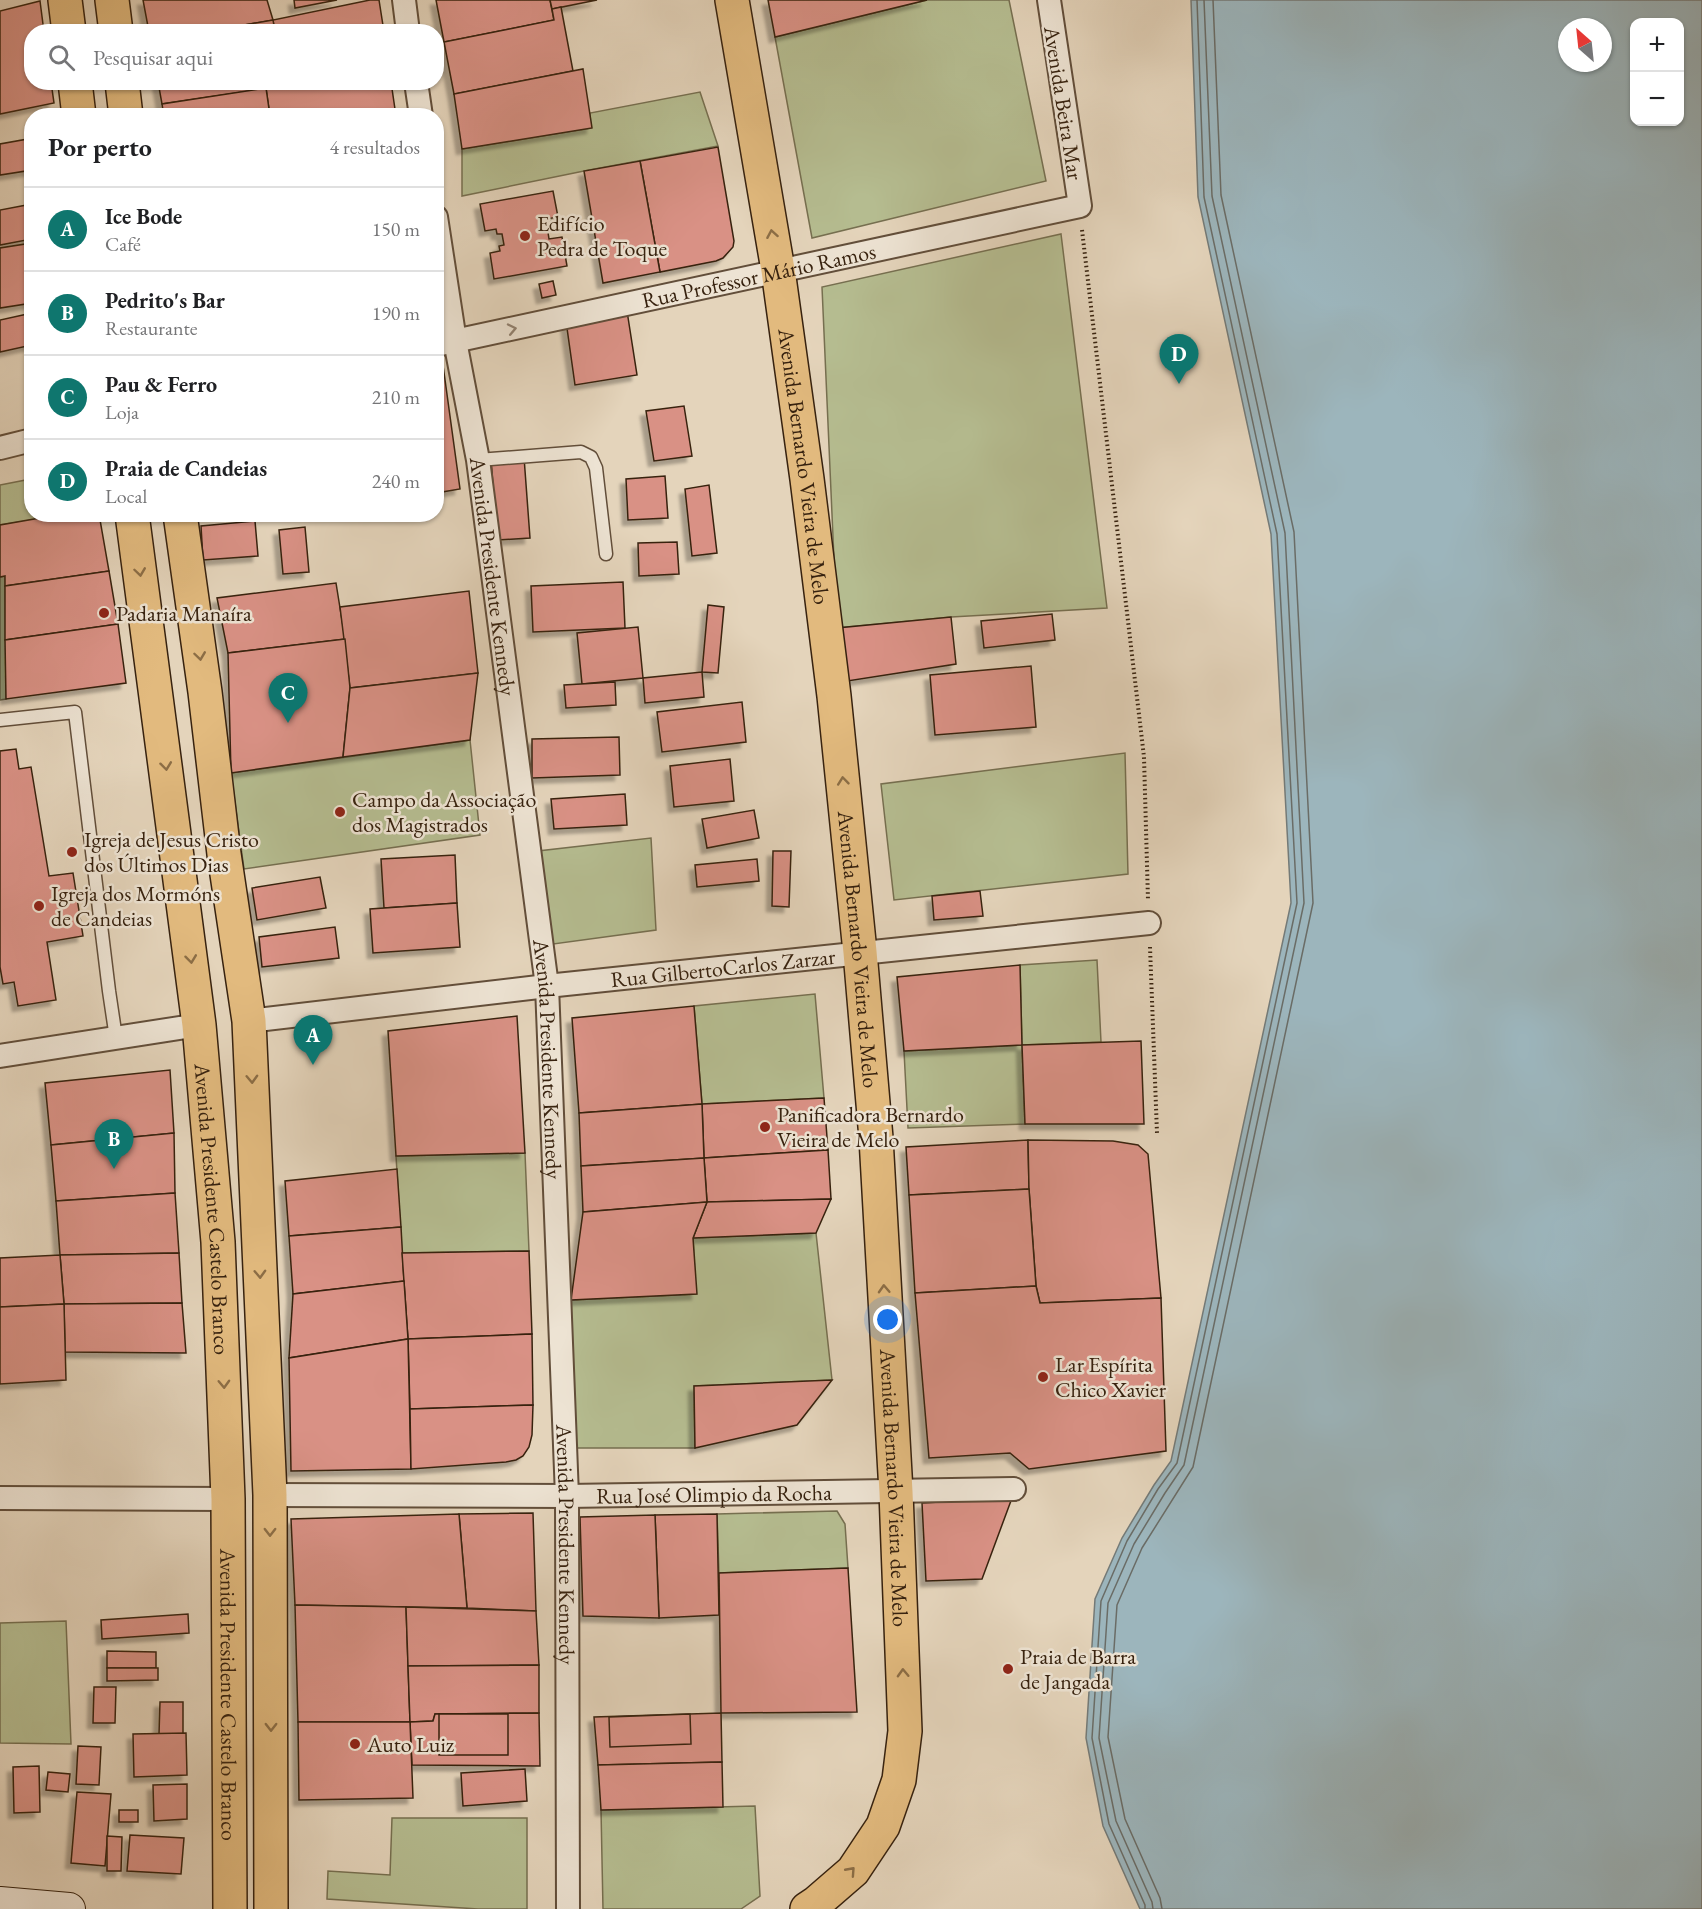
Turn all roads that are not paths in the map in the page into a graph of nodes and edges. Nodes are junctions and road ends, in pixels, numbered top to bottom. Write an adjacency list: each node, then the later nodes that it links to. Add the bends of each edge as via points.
1 (65, 0): 6 (main road)
2 (112, 0): 7 (main road)
3 (404, 0): 8 (street)
4 (732, 0): 16 (main road, Avenida Bernardo Vieira de Melo, one-way to 4)
5 (1049, 0): 15 (street, Avenida Beira Mar)
6 (68, 24)
7 (115, 24)
8 (407, 24)
9 (76, 90): 12 (main road)
10 (123, 90): 13 (main road)
11 (417, 90): 14 (street)
12 (78, 108)
13 (125, 108)
14 (420, 108)
15 (1080, 206): 16 (street, Rua Professor Mário Ramos)
16 (778, 270): 18 (street, Rua Professor Mário Ramos, one-way to 16); 29 (main road, Avenida Bernardo Vieira de Melo, one-way to 16, via 830,662)
17 (444, 318): 18 (street, Avenida Presidente Kennedy)
18 (446, 343): 21 (street, Avenida Presidente Kennedy)
19 (24, 442): 20 (street)
20 (0, 448)
21 (478, 459): 24 (lane, via 581,452 591,457 596,468); 30 (street, Avenida Presidente Kennedy)
22 (133, 522): 26 (main road, Avenida Presidente Castelo Branco, one-way to 26)
23 (181, 522): 25 (main road, Avenida Presidente Castelo Branco, one-way to 25)
24 (606, 554)
25 (205, 692): 26 (main road); 31 (main road, Avenida Presidente Castelo Branco)
26 (157, 697): 32 (main road, Avenida Presidente Castelo Branco, one-way to 32)
27 (0, 720): 33 (lane, via 75,712)
28 (1149, 923): 29 (street, Rua GilbertoCarlos Zarzar)
29 (860, 952): 30 (street, Rua GilbertoCarlos Zarzar); 36 (main road, Avenida Bernardo Vieira de Melo, one-way to 29, via 876,1138)
30 (547, 986): 31 (street, Rua GilbertoCarlos Zarzar); 38 (street, Avenida Presidente Kennedy)
31 (249, 1021): 37 (main road, Avenida Presidente Castelo Branco, one-way to 37)
32 (199, 1025): 33 (street); 40 (main road, Avenida Presidente Castelo Branco, one-way to 40, via 218,1242)
33 (116, 1038): 34 (street)
34 (0, 1056)
35 (1014, 1490): 36 (street, Rua José Olimpio da Rocha)
36 (896, 1492): 38 (street, Rua José Olimpio da Rocha); 46 (main road, Avenida Bernardo Vieira de Melo, one-way to 36, via 853,1871 883,1826 899,1780 905,1731)
37 (270, 1495): 38 (street, Rua José Olimpio da Rocha); 44 (main road, Avenida Presidente Castelo Branco, one-way to 44)
38 (567, 1496): 45 (street, Avenida Presidente Kennedy)
39 (0, 1498): 40 (street)
40 (228, 1499): 42 (main road, Avenida Presidente Castelo Branco)
41 (0, 1903): 43 (main road)
42 (223, 1903)
43 (69, 1909)
44 (272, 1909)
45 (568, 1909)
46 (807, 1909)

